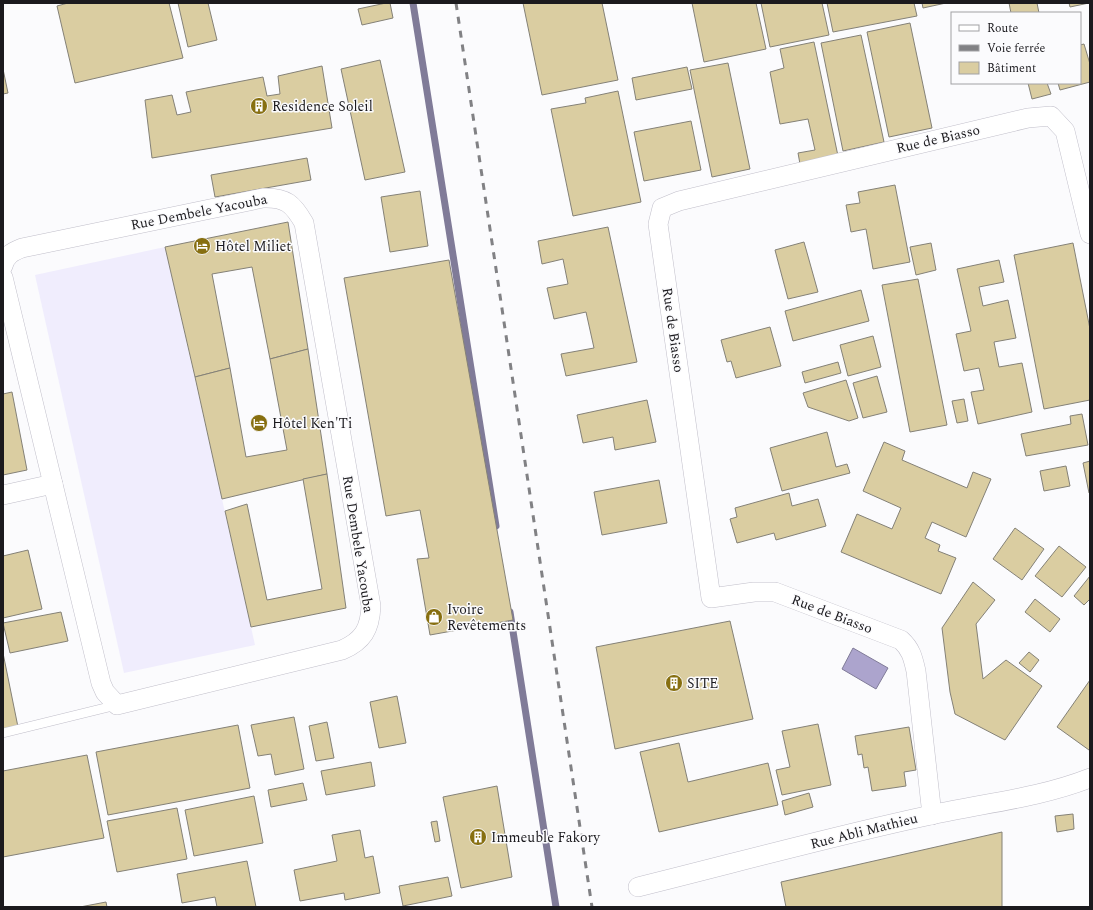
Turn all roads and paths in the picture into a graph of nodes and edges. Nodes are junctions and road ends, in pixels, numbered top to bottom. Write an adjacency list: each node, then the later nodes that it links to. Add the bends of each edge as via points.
1 (1090, 234): 9 (street, Rue de Biasso, via 1065,131 1051,116 1028,118 679,201 662,208 658,224 711,598 775,592 901,640 908,646 913,655 916,671)
2 (6, 258): 6 (street, Rue Dembele Yacouba, via 22,248 263,198 289,202 304,223 369,598 370,619 364,634 355,644 342,650)
3 (3, 277): 4 (street)
4 (53, 484): 5 (street); 6 (street, via 101,682 105,692)
5 (3, 495)
6 (117, 705): 7 (lane)
7 (3, 733)
8 (1090, 778): 9 (street, Rue Abli Mathieu, via 1008,802)
9 (932, 815): 10 (street, Rue Abli Mathieu)
10 (638, 887)

